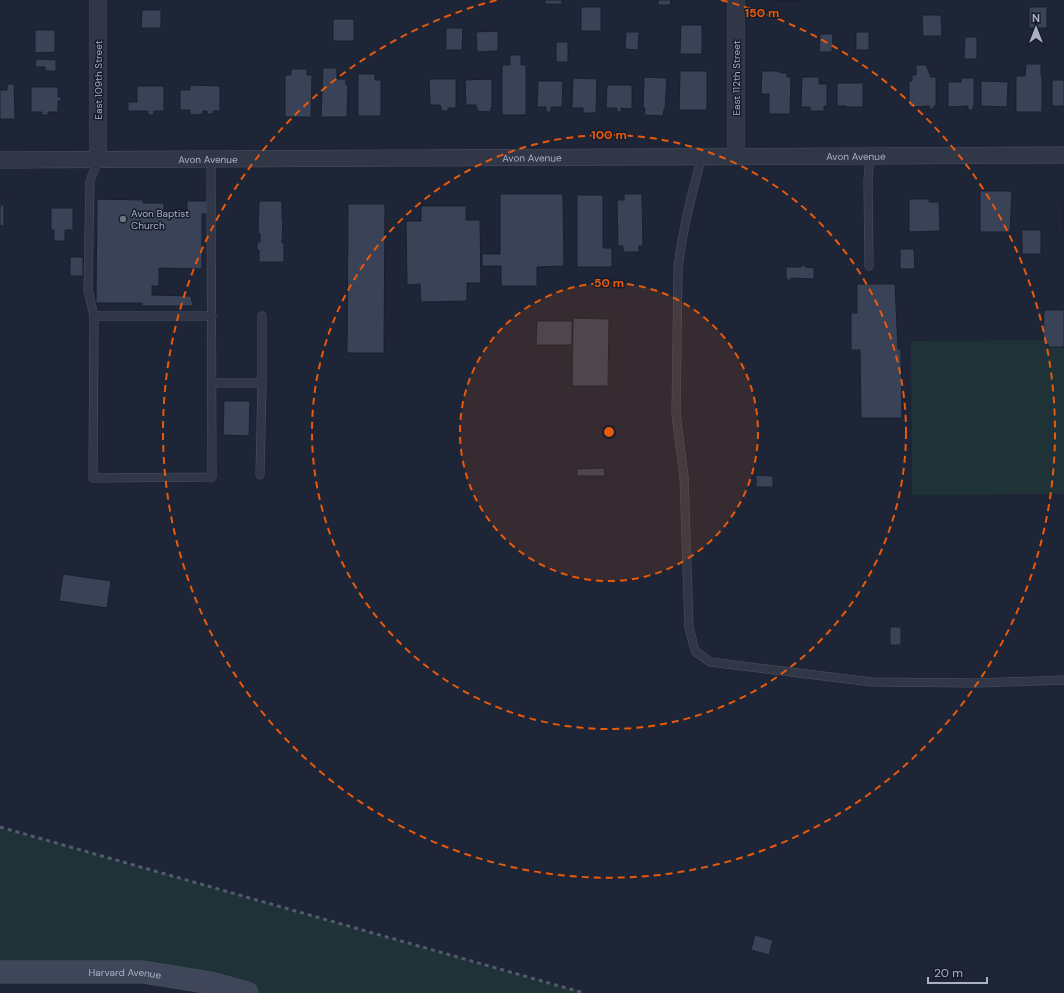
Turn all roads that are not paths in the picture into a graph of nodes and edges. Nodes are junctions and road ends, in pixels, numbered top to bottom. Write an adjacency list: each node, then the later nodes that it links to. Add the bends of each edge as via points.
1 (98, 0): 9 (street, East 109th Street)
2 (736, 0): 4 (street, East 112th Street)
3 (1064, 154): 5 (street, Avon Avenue)
4 (736, 155): 5 (street, Avon Avenue); 6 (street, Avon Avenue)
5 (870, 155): 10 (lane)
6 (702, 156): 7 (street, Avon Avenue); 17 (lane, via 694,183 678,269 676,414 684,476 689,627 695,651 710,662 872,682 977,683)
7 (211, 159): 9 (street, Avon Avenue); 12 (lane)
8 (0, 160): 9 (street, Avon Avenue)
9 (98, 160): 11 (lane, via 90,181 88,290)
10 (869, 266)
11 (94, 316): 12 (lane); 14 (lane, via 93,478 212,476)
12 (212, 316): 14 (lane)
13 (262, 316): 15 (lane)
14 (212, 383): 15 (lane)
15 (262, 383): 16 (lane)
16 (260, 474)
17 (1064, 680)
18 (0, 972): 19 (main road, Harvard Avenue, via 143,972)
19 (211, 988): 20 (main road, Harvard Avenue)
20 (247, 993)

